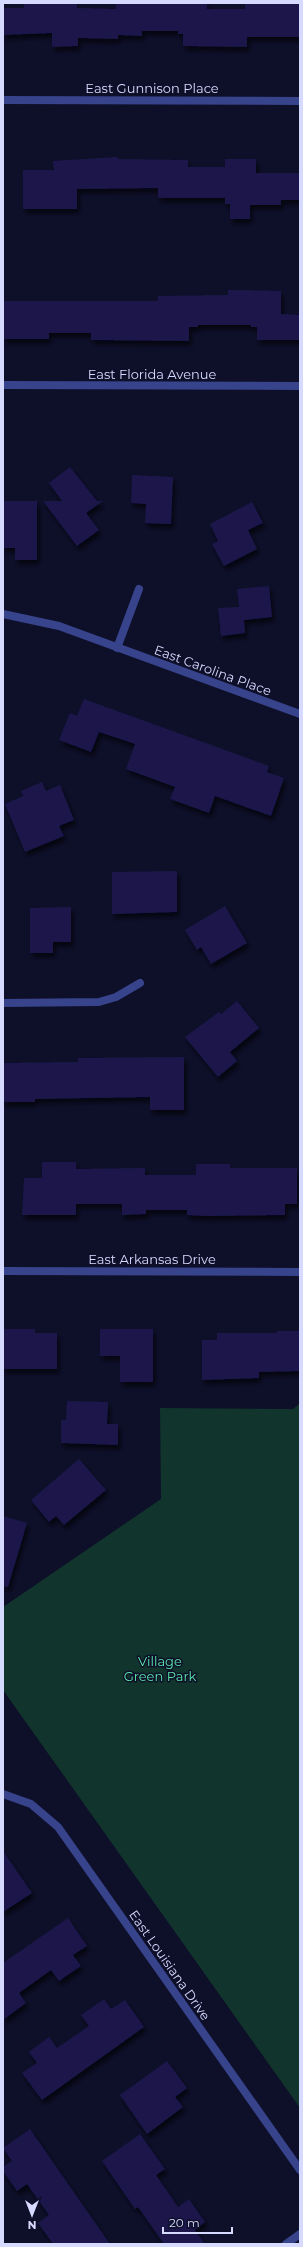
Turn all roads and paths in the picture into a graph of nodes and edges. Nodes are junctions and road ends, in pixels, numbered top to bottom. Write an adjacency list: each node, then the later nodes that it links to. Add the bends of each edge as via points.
1 (3, 100): 2 (street, East Gunnison Place)
2 (300, 101)
3 (3, 385): 4 (street, East Florida Avenue)
4 (300, 386)
5 (139, 589): 7 (street)
6 (3, 614): 7 (street, East Carolina Place, via 59,626)
7 (118, 648): 8 (street, East Carolina Place)
8 (300, 714)
9 (140, 983): 10 (street, via 116,997 99,1002)
10 (3, 1004)
11 (3, 1271): 12 (street, East Arkansas Drive)
12 (300, 1272)
13 (3, 1794): 14 (street, East Louisiana Drive, via 31,1804 58,1827)
14 (300, 2170)
15 (300, 2234): 16 (street)
16 (286, 2244)

